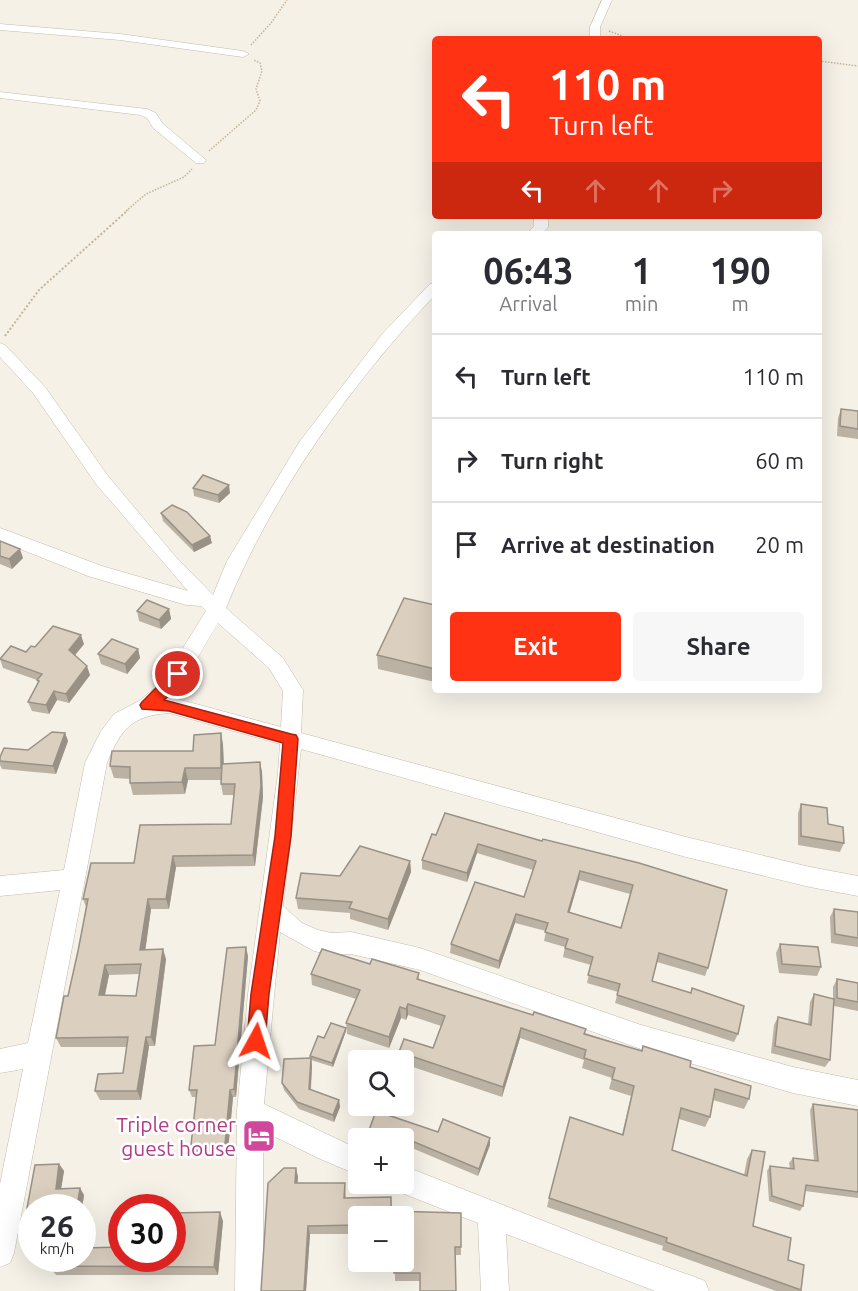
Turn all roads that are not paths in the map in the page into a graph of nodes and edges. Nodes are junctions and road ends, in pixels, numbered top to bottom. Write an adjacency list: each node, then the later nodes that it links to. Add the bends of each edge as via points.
1 (607, 0): 3 (street)
2 (0, 27): 4 (street, via 120,37)
3 (596, 36)
4 (243, 54)
5 (0, 95): 6 (street, via 143,112)
6 (200, 160)
7 (432, 290): 10 (street, via 388,336 306,445)
8 (2, 342): 10 (street, via 102,480)
9 (0, 534): 10 (street, via 95,571)
10 (211, 605): 11 (street, via 168,688); 12 (street, via 276,663 293,690)
11 (147, 705): 12 (street, via 169,705); 13 (street, via 115,724 96,763)
12 (291, 739): 15 (street, via 687,847); 16 (street)
13 (73, 879): 14 (street); 17 (street)
14 (0, 886)
15 (858, 886)
16 (272, 911): 19 (street, via 294,930 314,940 367,946 420,960 641,1037 793,1080); 20 (street)
17 (38, 1054): 18 (street); 24 (street)
18 (0, 1061)
19 (858, 1093)
20 (250, 1111): 21 (street); 25 (street)
21 (348, 1158)
22 (414, 1184): 23 (street)
23 (491, 1213): 26 (street); 27 (street)
24 (0, 1253)
25 (249, 1291)
26 (495, 1291)
27 (696, 1291)

